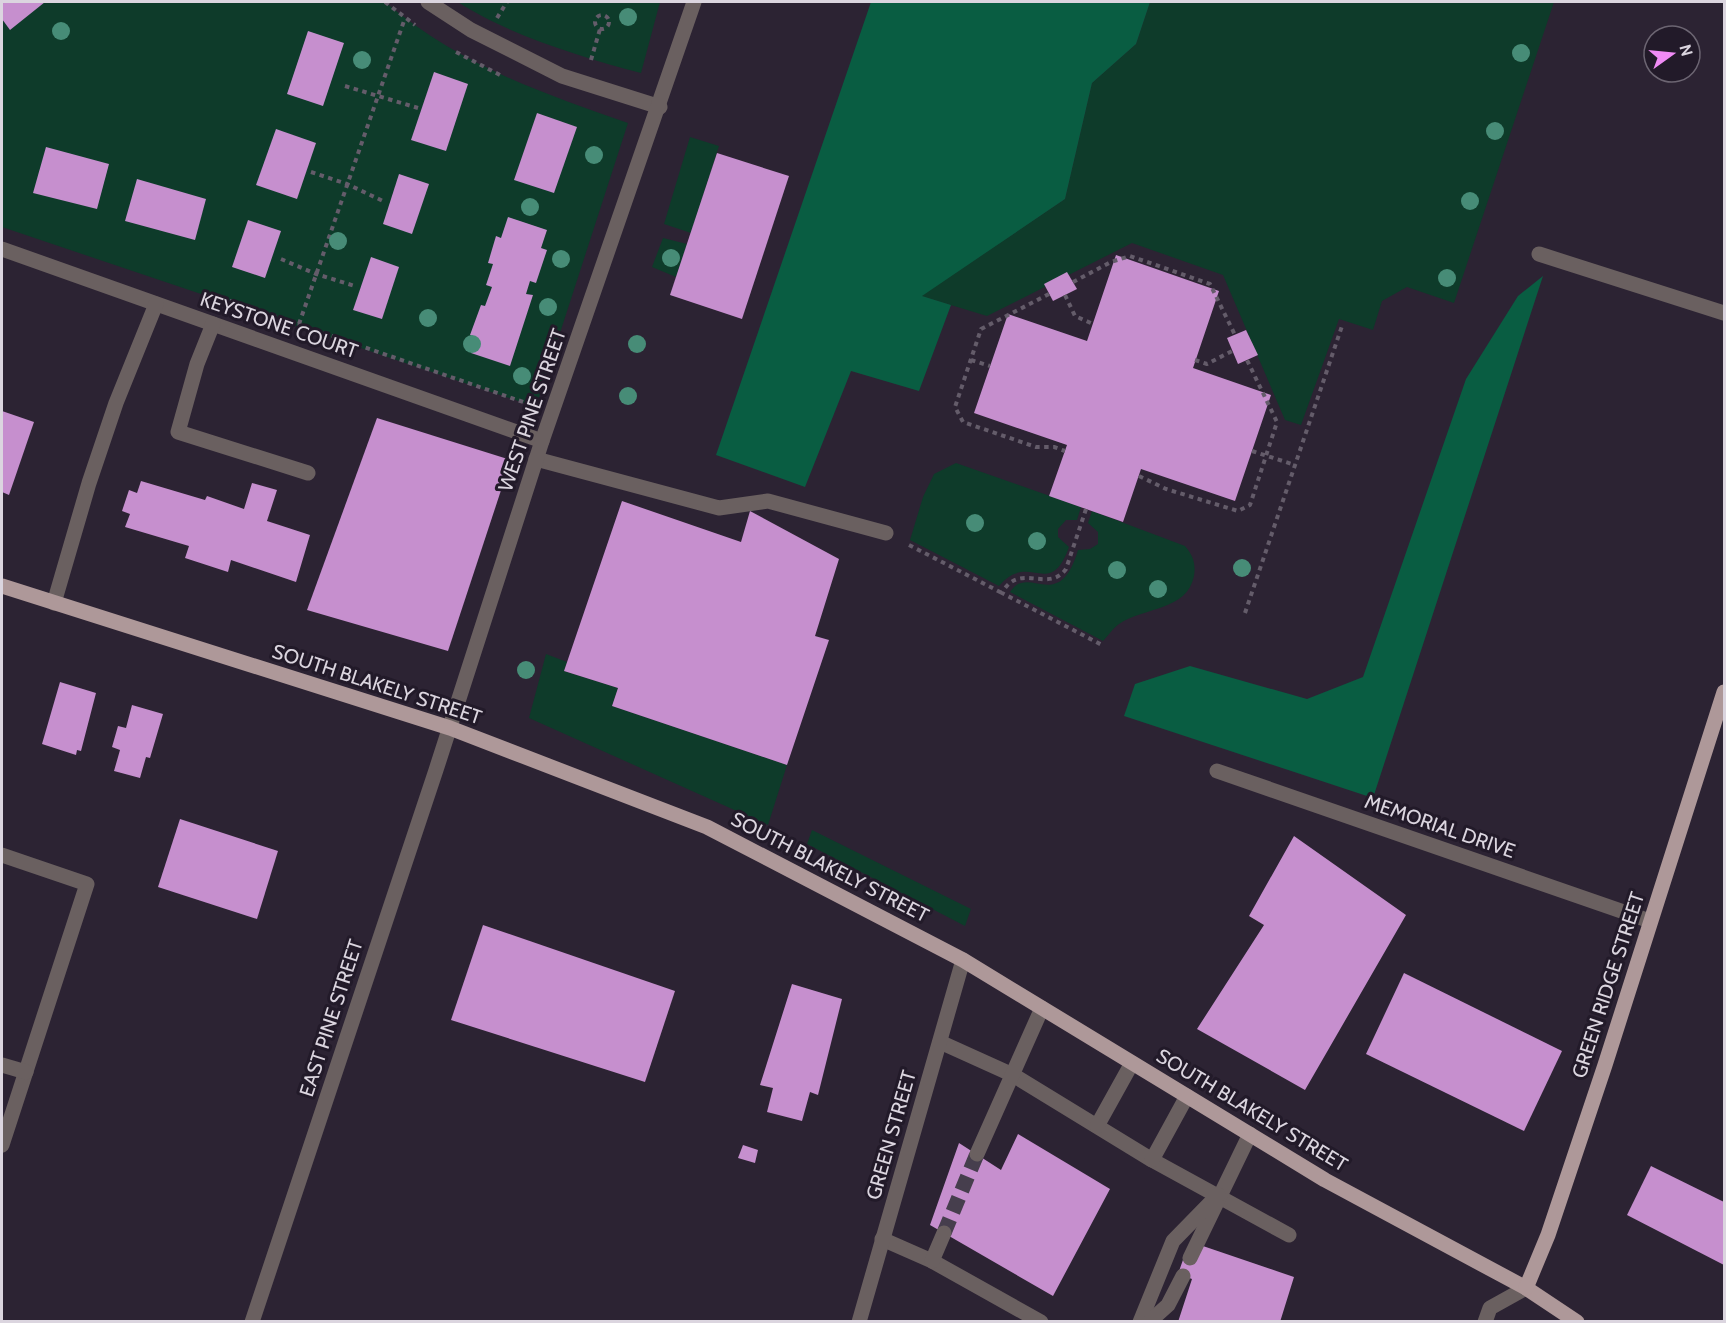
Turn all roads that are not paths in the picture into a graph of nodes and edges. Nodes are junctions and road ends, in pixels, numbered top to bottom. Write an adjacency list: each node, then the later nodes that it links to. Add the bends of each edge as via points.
1 (428, 2): 3 (street, via 471,30 562,76)
2 (694, 2): 3 (street, WEST PINE STREET)
3 (660, 107): 9 (street, WEST PINE STREET)
4 (2, 249): 6 (street, KEYSTONE COURT)
5 (1539, 254): 7 (street)
6 (156, 304): 8 (street, KEYSTONE COURT); 14 (street, via 116,403)
7 (1725, 313)
8 (213, 324): 9 (street, KEYSTONE COURT); 11 (street, via 178,432)
9 (542, 441): 10 (street, WEST PINE STREET)
10 (536, 459): 12 (street, via 719,508 768,501); 16 (street, WEST PINE STREET)
11 (308, 473)
12 (886, 533)
13 (2, 586): 14 (main road, SOUTH BLAKELY STREET)
14 (54, 603): 16 (main road, SOUTH BLAKELY STREET)
15 (1725, 692): 19 (main road, GREEN RIDGE STREET)
16 (450, 728): 20 (main road, SOUTH BLAKELY STREET, via 707,827); 41 (street, EAST PINE STREET)
17 (1217, 771): 19 (street, MEMORIAL DRIVE)
18 (2, 855): 25 (street, via 87,884)
19 (1650, 921): 40 (main road, GREEN RIDGE STREET, via 1548,1235)
20 (963, 960): 21 (main road, SOUTH BLAKELY STREET); 22 (street, GREEN STREET)
21 (1042, 1008): 23 (main road, SOUTH BLAKELY STREET); 26 (street)
22 (940, 1042): 26 (street); 36 (street, GREEN STREET)
23 (1132, 1063): 27 (main road, SOUTH BLAKELY STREET); 28 (street)
24 (2, 1065): 25 (street)
25 (26, 1072): 30 (street)
26 (1012, 1075): 28 (street); 31 (street)
27 (1186, 1096): 29 (main road, SOUTH BLAKELY STREET); 32 (street)
28 (1096, 1126): 32 (street)
29 (1250, 1134): 33 (street); 40 (main road, SOUTH BLAKELY STREET, via 1325,1180)
30 (2, 1145)
31 (977, 1154)
32 (1152, 1160): 33 (street)
33 (1218, 1195): 35 (street); 37 (street); 44 (street, via 1173,1241)
34 (944, 1233): 38 (street)
35 (1289, 1235)
36 (882, 1239): 38 (street); 42 (street, GREEN STREET)
37 (1190, 1258)
38 (932, 1261): 43 (street)
39 (1183, 1276): 45 (street, via 1168,1305)
40 (1526, 1288): 46 (street, via 1490,1308); 47 (main road, SOUTH BLAKELY STREET)
41 (252, 1322)
42 (859, 1322)
43 (1041, 1322)
44 (1140, 1322)
45 (1149, 1322)
46 (1485, 1322)
47 (1577, 1322)

